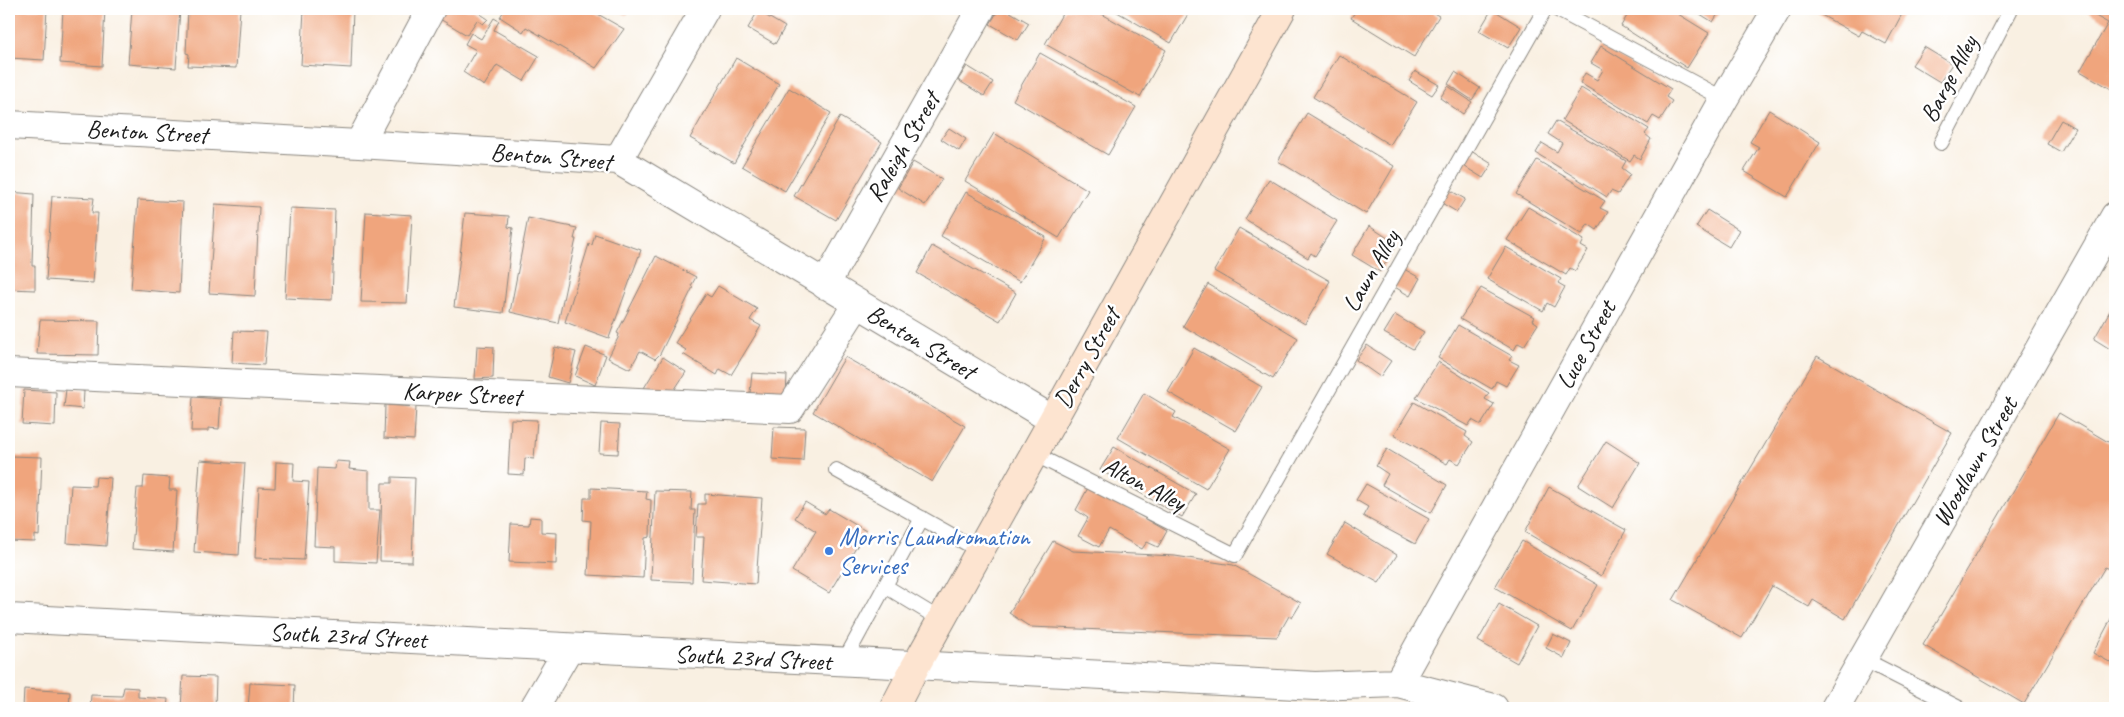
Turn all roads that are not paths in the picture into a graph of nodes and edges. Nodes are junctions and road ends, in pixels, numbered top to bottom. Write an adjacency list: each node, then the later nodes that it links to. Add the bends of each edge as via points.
1 (430, 9): 12 (street)
2 (705, 9): 13 (street)
3 (982, 9): 15 (street, Raleigh Street)
4 (1282, 9): 18 (main road, Derry Street)
5 (1545, 9): 23 (lane, Lawn Alley)
6 (1556, 9): 9 (lane)
7 (1777, 9): 9 (street, Luce Street)
8 (2011, 9): 11 (lane, Barge Alley)
9 (1724, 99): 31 (street, Luce Street)
10 (9, 125): 12 (street, Benton Street)
11 (1941, 143)
12 (359, 144): 13 (street, Benton Street)
13 (618, 160): 15 (street, Benton Street)
14 (2115, 216): 28 (street, Woodlawn Street)
15 (825, 285): 16 (street, Benton Street)
16 (857, 304): 17 (street, Karper Street, via 790,409); 18 (street, Benton Street)
17 (9, 373)
18 (1052, 420): 19 (main road, Derry Street)
19 (1034, 454): 22 (main road, Derry Street); 23 (lane, Alton Alley)
20 (836, 470): 21 (lane)
21 (922, 518): 22 (lane); 24 (lane)
22 (980, 551): 26 (main road, Derry Street)
23 (1235, 555)
24 (885, 586): 26 (lane); 29 (lane)
25 (9, 618): 27 (street, South 23rd Street)
26 (941, 620): 30 (main road, Derry Street)
27 (569, 648): 29 (street, South 23rd Street); 33 (street)
28 (1864, 659): 36 (street, Woodlawn Street); 37 (lane)
29 (843, 663): 30 (street, South 23rd Street)
30 (915, 667): 32 (street, South 23rd Street); 34 (main road, Derry Street)
31 (1398, 683): 32 (street, South 23rd Street); 35 (street, South 23rd Street)
32 (1314, 697)
33 (534, 708)
34 (894, 708)
35 (1494, 708)
36 (1835, 708)
37 (1959, 708)

